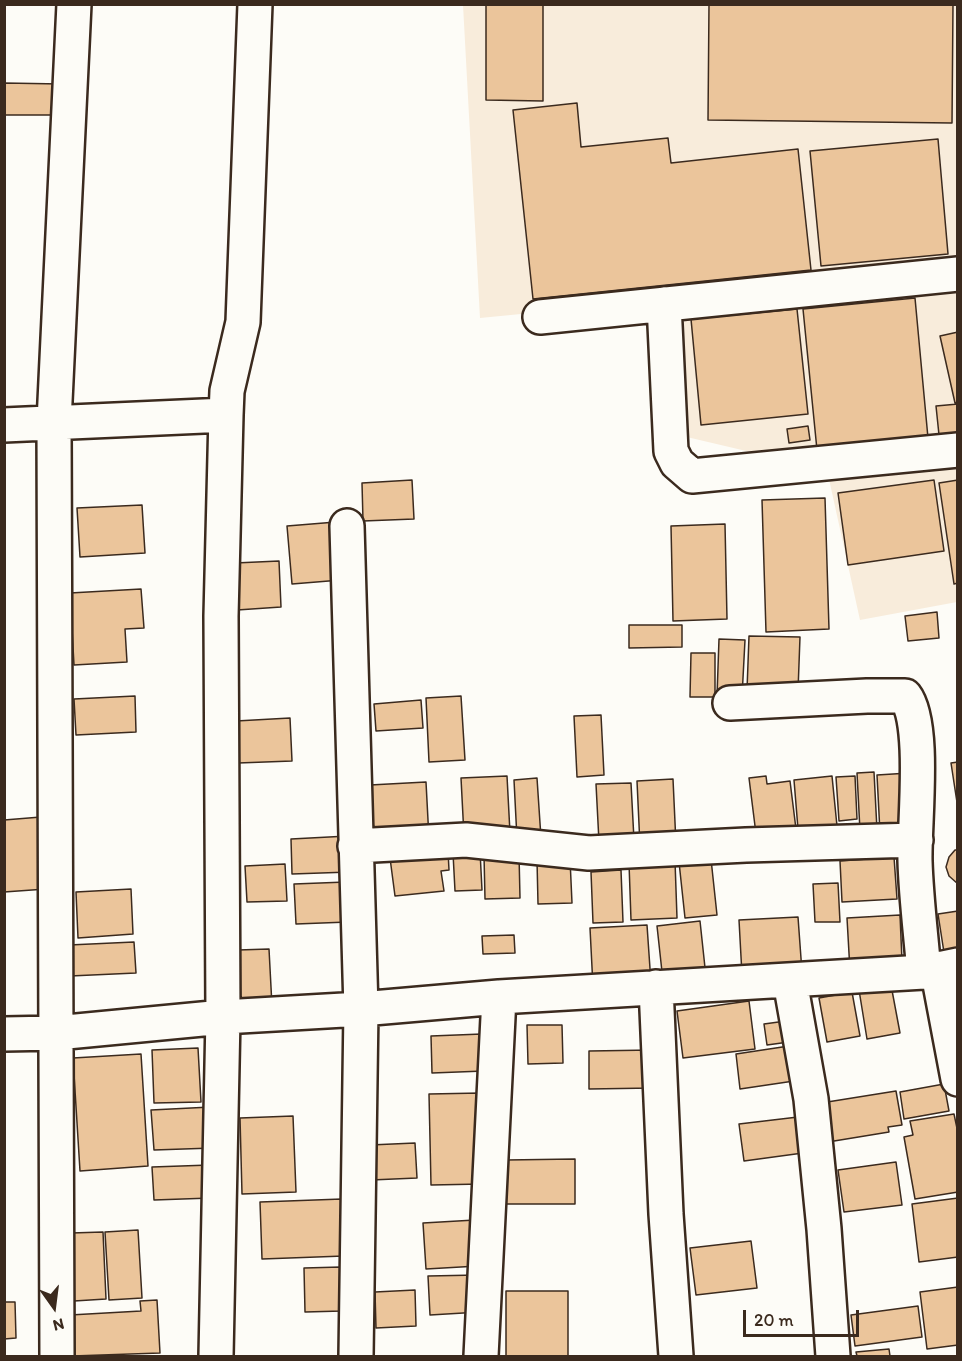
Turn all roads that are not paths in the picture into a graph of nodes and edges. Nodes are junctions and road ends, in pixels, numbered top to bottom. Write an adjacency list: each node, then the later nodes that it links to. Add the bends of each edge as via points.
1 (74, 4): 7 (street)
2 (255, 4): 6 (street, via 243,322 226,391)
3 (957, 274): 4 (street)
4 (664, 303): 5 (street); 9 (street, via 671,451 677,463 692,476)
5 (540, 317)
6 (226, 415): 7 (street); 19 (street, via 221,616)
7 (54, 422): 8 (street); 20 (street)
8 (4, 425)
9 (957, 450)
10 (346, 526): 13 (street)
11 (730, 704): 12 (street, via 905,696 914,714)
12 (916, 840): 13 (street, via 589,853 466,840); 14 (street, via 915,860)
13 (355, 846): 18 (street)
14 (940, 968): 15 (street); 22 (street)
15 (790, 981): 16 (street); 28 (street, via 812,1111)
16 (656, 987): 17 (street); 27 (street)
17 (499, 997): 18 (street); 26 (street)
18 (361, 1009): 19 (street); 25 (street)
19 (223, 1017): 20 (street); 24 (street)
20 (56, 1033): 21 (street); 23 (street)
21 (4, 1034)
22 (957, 1079)
23 (57, 1356)
24 (216, 1356)
25 (356, 1356)
26 (481, 1356)
27 (676, 1356)
28 (833, 1356)

